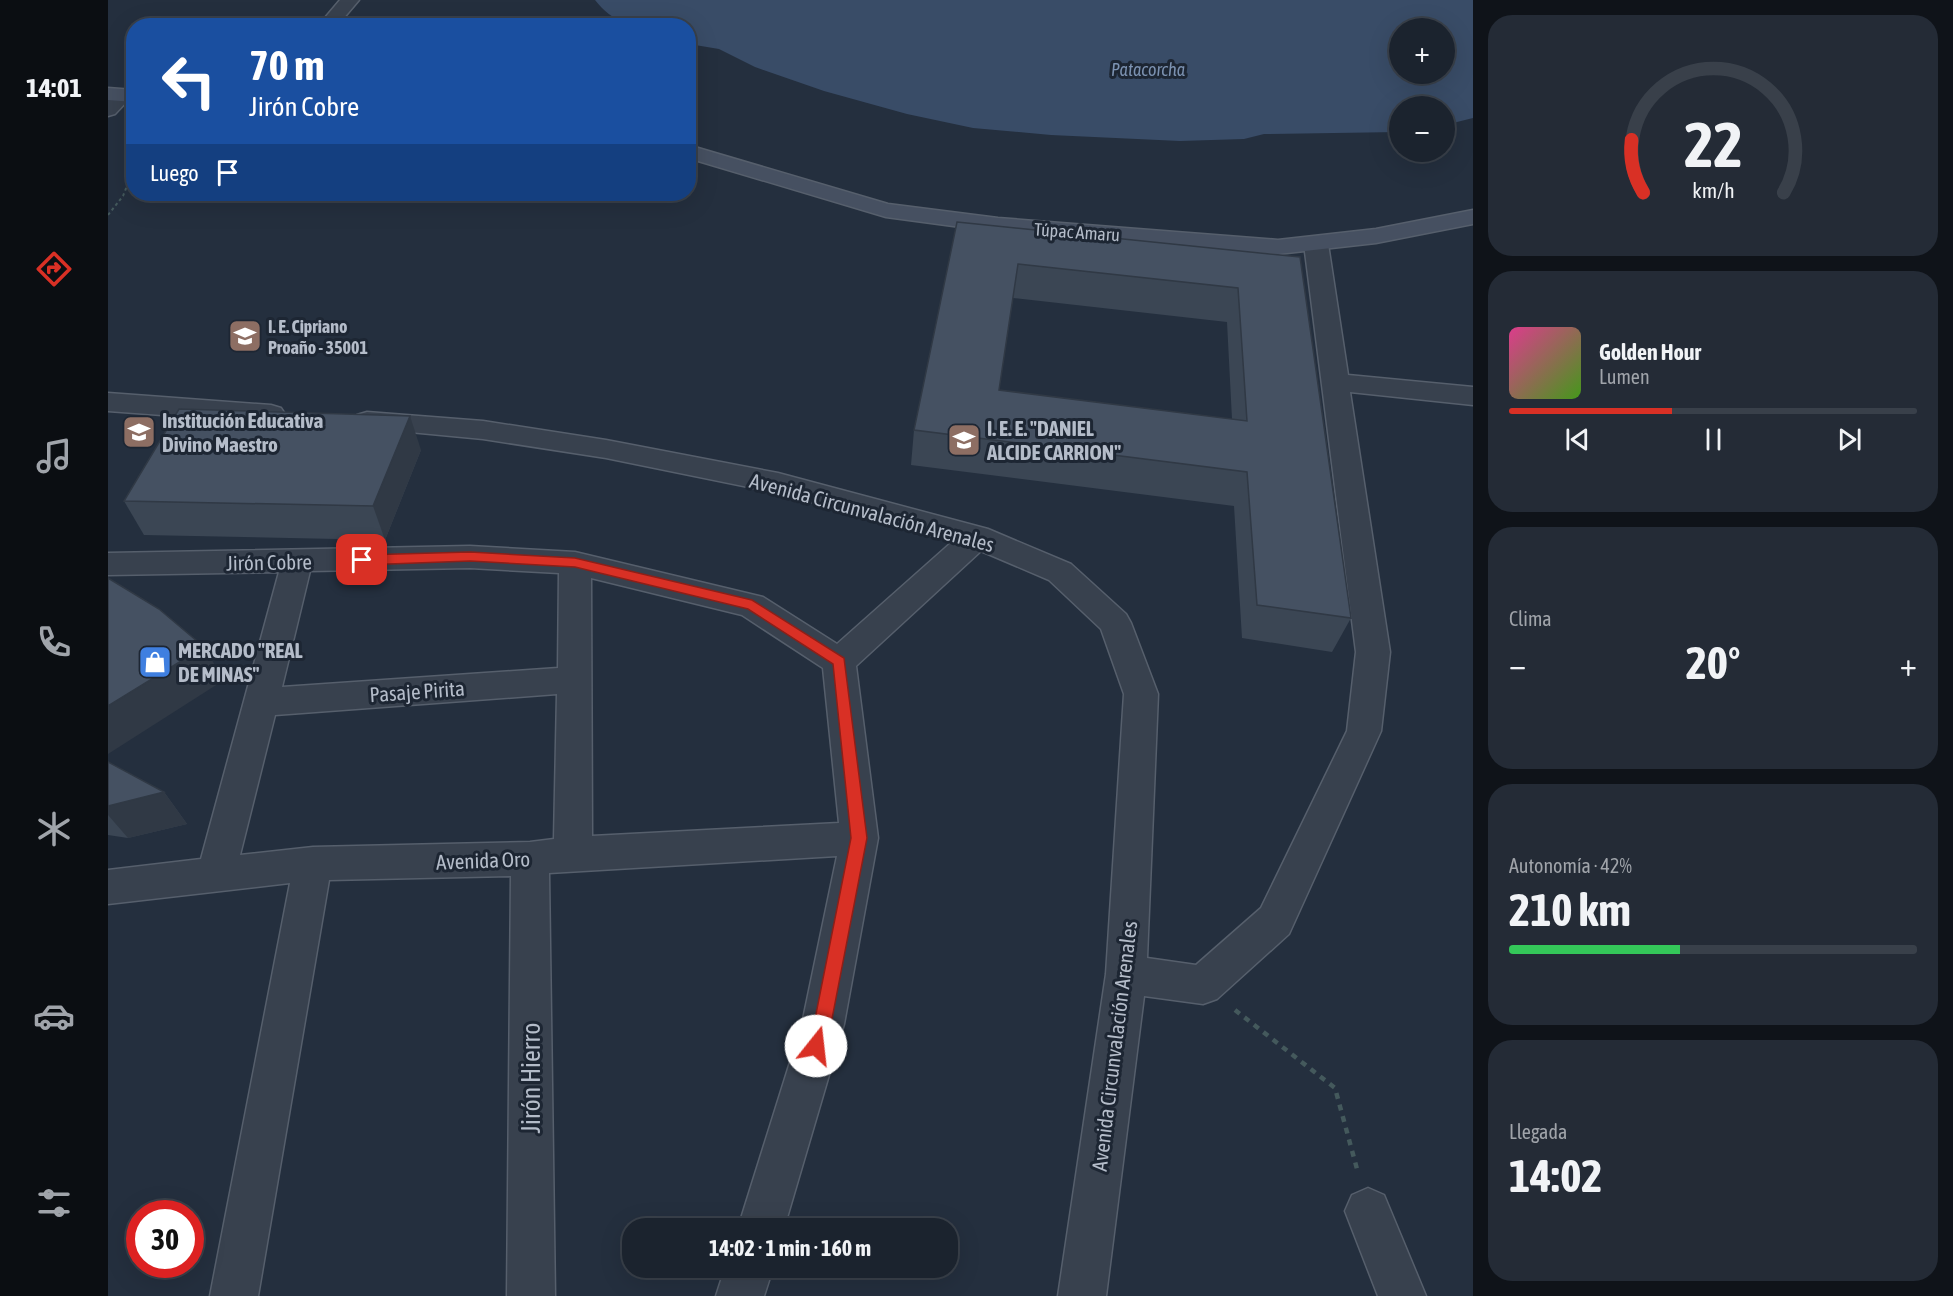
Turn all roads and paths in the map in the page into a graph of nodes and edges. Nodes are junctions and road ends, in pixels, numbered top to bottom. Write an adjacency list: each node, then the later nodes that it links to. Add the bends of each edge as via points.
1 (350, 0): 2 (street)
2 (327, 17)
3 (696, 153): 7 (street, Túpac Amaru, via 886,210 998,225 1278,247)
4 (126, 188): 5 (path)
5 (108, 215)
6 (1473, 217): 7 (street, Túpac Amaru)
7 (1316, 244): 8 (street)
8 (1335, 382): 9 (street); 27 (street, via 1373,652 1364,732 1275,921)
9 (1473, 396)
10 (108, 402): 11 (street)
11 (295, 416)
12 (342, 419): 13 (street, Avenida Circunvalación Arenales, via 483,429 606,449 778,483)
13 (977, 537): 17 (street); 26 (street, Avenida Circunvalación Arenales, via 1060,572 1116,623 1141,694)
14 (297, 562): 15 (street, Jirón Cobre, via 470,557); 16 (street, Jirón Cobre); 19 (street)
15 (575, 563): 17 (street, Jirón Cobre, via 752,605); 18 (street)
16 (108, 564)
17 (839, 662): 20 (street)
18 (573, 680): 19 (street, Pasaje Pirita); 21 (street)
19 (260, 702): 24 (street)
20 (859, 838): 21 (street, Avenida Oro); 29 (street, via 823,1024)
21 (573, 854): 22 (street, Avenida Oro)
22 (530, 859): 23 (street, Avenida Oro); 32 (street, Jirón Hierro)
23 (313, 864): 24 (street, Avenida Oro); 31 (street)
24 (216, 876): 25 (street, Avenida Oro)
25 (108, 887)
26 (1126, 974): 27 (street); 34 (street, Avenida Circunvalación Arenales)
27 (1203, 985): 28 (path, via 1335,1088)
28 (1368, 1211): 35 (street)
29 (764, 1218)
30 (746, 1278): 33 (street)
31 (234, 1296)
32 (531, 1296)
33 (740, 1296)
34 (1082, 1296)
35 (1402, 1296)

